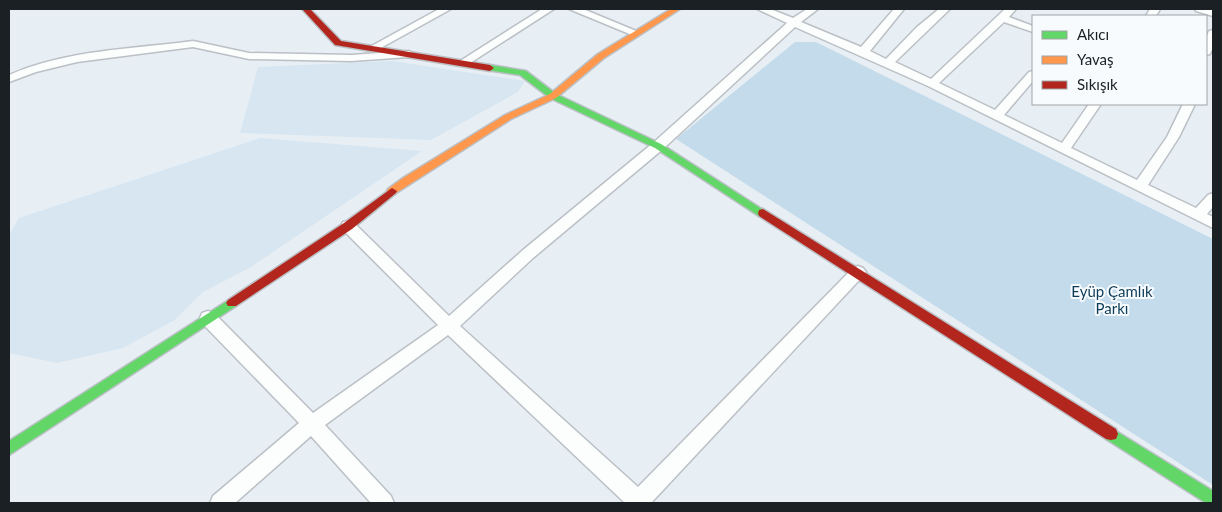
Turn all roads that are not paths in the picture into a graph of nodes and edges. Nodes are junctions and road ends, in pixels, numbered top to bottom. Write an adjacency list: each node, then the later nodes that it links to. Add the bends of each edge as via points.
1 (306, 9): 18 (street, via 338,43)
2 (446, 9): 18 (street)
3 (549, 9): 22 (street)
4 (574, 9): 17 (street)
5 (676, 9): 17 (street)
6 (762, 9): 14 (street)
7 (813, 9): 14 (street)
8 (899, 9): 20 (street)
9 (944, 9): 23 (street)
10 (1011, 9): 13 (street)
11 (1200, 9): 12 (street)
12 (1213, 13)
13 (1003, 18): 15 (street); 26 (street)
14 (794, 22): 20 (street); 31 (street)
15 (1032, 28)
16 (1213, 33): 19 (street)
17 (636, 34): 27 (street, via 601,56)
18 (373, 48): 21 (street)
19 (1207, 49)
20 (863, 52): 23 (street)
21 (409, 54): 22 (street); 25 (street, via 351,58 249,56 193,44 77,59 32,69)
22 (463, 63): 27 (street, via 523,73)
23 (888, 63): 26 (street)
24 (1032, 75): 30 (street)
25 (9, 79)
26 (932, 84): 30 (street)
27 (552, 96): 31 (street); 37 (street, via 508,117 407,180)
28 (1094, 105): 32 (street)
29 (1189, 105): 33 (street, via 1173,137)
30 (997, 115): 32 (street)
31 (658, 146): 38 (street); 40 (street, via 528,254)
32 (1064, 149): 33 (street)
33 (1140, 186): 35 (street)
34 (1213, 198): 35 (street)
35 (1198, 215): 36 (street)
36 (1213, 223)
37 (348, 226): 39 (street); 40 (street)
38 (858, 272): 43 (street); 46 (street)
39 (208, 318): 41 (street); 42 (street)
40 (449, 326): 41 (street); 46 (street)
41 (312, 424): 44 (street); 45 (street)
42 (9, 449)
43 (1213, 499)
44 (220, 503)
45 (384, 503)
46 (638, 503)

